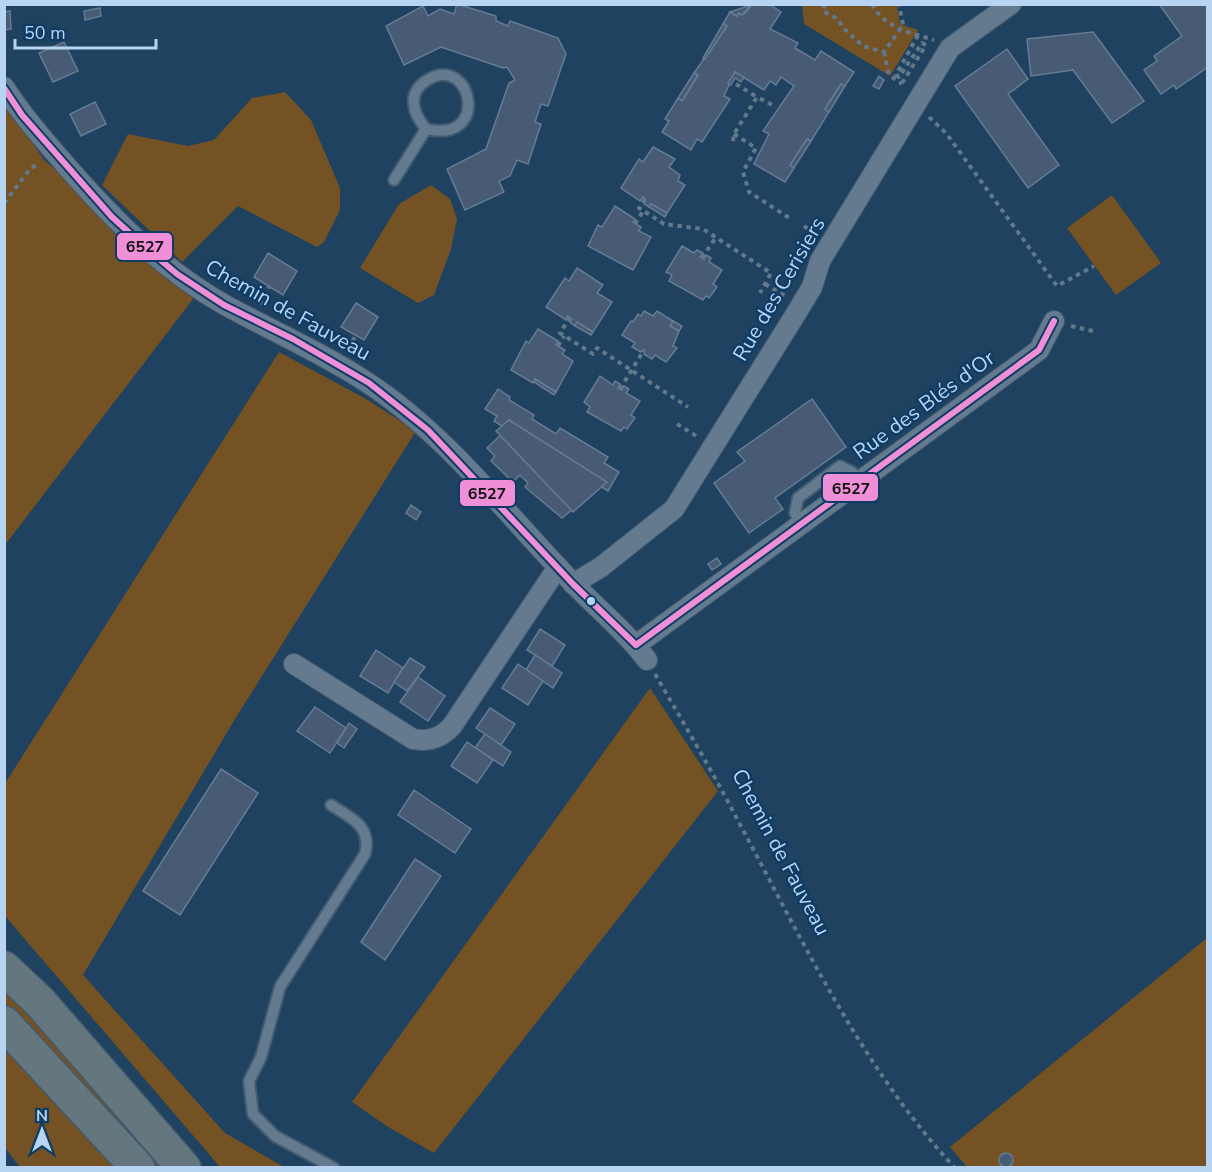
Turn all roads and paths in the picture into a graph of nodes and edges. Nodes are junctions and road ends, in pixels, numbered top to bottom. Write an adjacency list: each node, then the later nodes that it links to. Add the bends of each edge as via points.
1 (825, 4): 8 (path, via 823,11 838,19 863,46)
2 (872, 4): 5 (path, via 885,21)
3 (899, 4): 5 (path, via 903,25)
4 (1011, 4): 48 (street, Rue des Cerisiers, via 950,48 935,70 820,261 812,287 674,509 601,567)
5 (899, 30): 6 (path); 8 (path)
6 (918, 35): 7 (path); 8 (path, via 896,75 899,77 922,43 926,45 904,84 889,75)
7 (934, 40)
8 (884, 52)
9 (736, 84): 11 (path)
10 (4, 87): 17 (street, Chemin de Fauveau, via 22,115)
11 (757, 96): 12 (path); 15 (path)
12 (776, 108)
13 (923, 114): 28 (path, via 946,133 1057,286)
14 (426, 129): 14 (lane, via 437,132 457,128 468,115 470,100 465,86 450,75 435,76 422,83 413,98 414,116); 18 (lane)
15 (734, 134): 16 (path); 22 (path, via 756,148 743,172 749,192)
16 (733, 141)
17 (54, 151): 20 (path, via 30,169); 47 (street, Chemin de Fauveau, via 112,217 177,274 369,383 428,430)
18 (394, 180)
19 (645, 198): 21 (path, via 639,208)
20 (4, 202)
21 (643, 211): 23 (path); 26 (path, via 664,224 703,229)
22 (791, 219)
23 (635, 224)
24 (804, 226): 25 (path)
25 (815, 234)
26 (716, 237): 27 (path); 29 (path, via 771,273)
27 (702, 258)
28 (1094, 266)
29 (765, 284): 31 (path); 32 (path)
30 (269, 287): 33 (path)
31 (760, 293)
32 (788, 298)
33 (260, 300)
34 (570, 317): 38 (path, via 560,333)
35 (1054, 321): 36 (path); 49 (street, Rue des Blés d'Or, via 1039,350 802,525)
36 (1097, 332)
37 (356, 335): 40 (path)
38 (564, 336): 39 (path); 42 (path, via 593,354 597,348)
39 (558, 346)
40 (348, 349)
41 (644, 350): 42 (path)
42 (632, 370): 43 (path); 44 (path)
43 (620, 389)
44 (688, 406)
45 (677, 424): 46 (path)
46 (701, 439)
47 (558, 567): 48 (street, Chemin de Fauveau); 50 (street, via 444,735 413,739)
48 (573, 584): 49 (street, Chemin de Fauveau)
49 (642, 653): 59 (path, Chemin de Fauveau, via 849,1021 903,1103)
50 (294, 664)
51 (331, 805): 58 (lane, via 366,832 365,854 280,987 261,1057 249,1081 249,1101 253,1114 275,1136)
52 (4, 943): 54 (highway, via 20,961)
53 (4, 968): 54 (highway)
54 (40, 1002): 57 (highway)
55 (4, 1023): 56 (highway)
56 (138, 1167)
57 (184, 1167)
58 (334, 1167)
59 (955, 1167)

